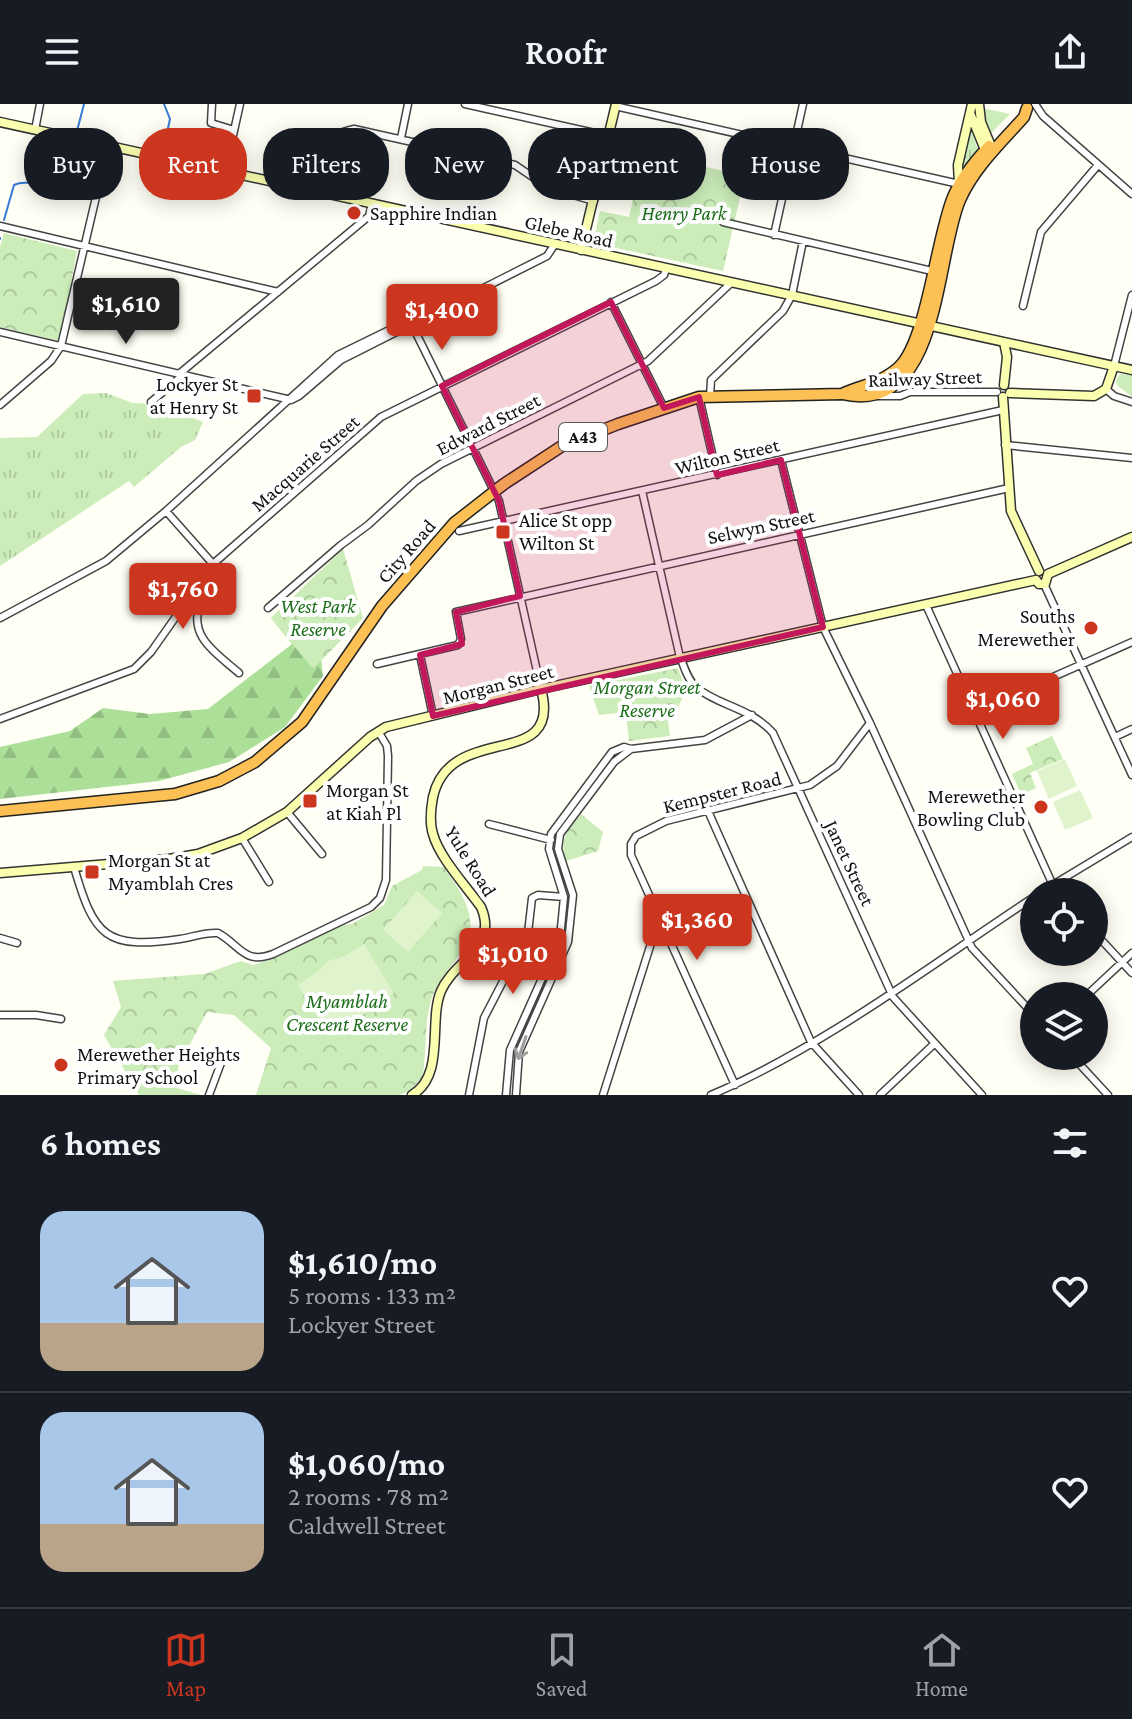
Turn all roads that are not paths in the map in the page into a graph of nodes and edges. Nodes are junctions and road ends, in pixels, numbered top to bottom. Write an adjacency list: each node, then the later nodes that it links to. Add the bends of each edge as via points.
1 (40, 104): 13 (street)
2 (212, 104): 14 (street, via 211,123)
3 (240, 104): 15 (street)
4 (408, 104): 21 (street)
5 (465, 104): 16 (street)
6 (803, 104): 18 (street)
7 (979, 104): 22 (street)
8 (615, 105): 17 (street); 19 (street)
9 (1031, 105): 22 (highway, A43); 24 (street)
10 (971, 109): 22 (street); 25 (street)
11 (0, 122): 12 (street, Glebe Road)
12 (26, 128)
13 (35, 128)
14 (227, 128)
15 (234, 128)
16 (572, 128)
17 (610, 128)
18 (798, 128)
19 (722, 131)
20 (389, 135): 21 (street)
21 (401, 138): 30 (street, via 515,165 549,188)
22 (990, 148): 25 (highway, A43); 47 (highway, City Road / A43, via 955,212)
23 (849, 160): 25 (street)
24 (1098, 165): 26 (street); 46 (street, via 1041,232)
25 (959, 184): 40 (highway, A43)
26 (1132, 194)
27 (96, 200): 37 (street)
28 (354, 200): 31 (street, Glebe Road)
29 (782, 200): 34 (street)
30 (594, 201): 38 (street)
31 (372, 204): 36 (street, Glebe Road); 42 (street, via 369,216)
32 (723, 222): 34 (street)
33 (0, 226): 37 (street)
34 (774, 235): 35 (street)
35 (803, 241): 40 (street); 43 (street)
36 (555, 244): 38 (street, Glebe Road); 61 (street, via 547,256 341,360)
37 (86, 246): 42 (street); 51 (street)
38 (581, 250): 39 (street, Glebe Road)
39 (666, 269): 41 (street, Glebe Road); 45 (street, Macquarie Street, via 656,281)
40 (932, 271): 47 (highway, A43)
41 (731, 283): 43 (street, Glebe Road); 52 (street, Edward Street)
42 (278, 292): 55 (street)
43 (792, 295): 47 (street, Glebe Road); 60 (street, via 773,323 711,380)
44 (1132, 295): 53 (street)
45 (611, 302): 52 (street); 56 (street, Macquarie Street)
46 (1023, 306)
47 (924, 324): 50 (street, Glebe Road); 59 (highway, City Road / A43, via 896,370)
48 (415, 331): 56 (street)
49 (0, 332): 51 (street)
50 (1004, 342): 53 (street, Glebe Road); 58 (street)
51 (61, 346): 55 (street); 64 (street)
52 (641, 364): 65 (street); 68 (street, Edward Street)
53 (1114, 366): 54 (street, Glebe Road); 57 (street)
54 (1132, 370)
55 (181, 374): 61 (street); 62 (street)
56 (442, 386): 68 (street); 80 (street, Macquarie Street, via 381,417)
57 (1106, 389): 58 (street, Railway Street, via 1091,397); 63 (street)
58 (1003, 392): 59 (street, Railway Street); 66 (street)
59 (848, 395): 60 (highway, City Road / A43)
60 (704, 397): 65 (highway, City Road / A43); 71 (street)
61 (291, 400): 75 (street)
62 (151, 402)
63 (1132, 402)
64 (0, 405)
65 (664, 408): 73 (highway, City Road / A43, via 562,446)
66 (1003, 410): 67 (street); 70 (street, Wilton Street)
67 (1005, 445): 69 (street); 72 (street)
68 (473, 449): 73 (street); 85 (street, Edward Street, via 416,481)
69 (1132, 458)
70 (781, 460): 71 (street, Wilton Street); 78 (street)
71 (717, 475): 74 (street, Wilton Street)
72 (1009, 488): 78 (street, Selwyn Street); 82 (street, via 1011,511)
73 (495, 491): 76 (street); 106 (highway, City Road / A43, via 439,539 382,606 313,709 255,762 219,781 175,794)
74 (642, 491): 76 (street, Wilton Street); 81 (street)
75 (166, 511): 80 (street); 86 (street, via 106,561)
76 (504, 522): 77 (street, Wilton Street); 83 (street)
77 (459, 531)
78 (800, 534): 81 (street, Selwyn Street); 87 (street)
79 (1132, 537): 82 (street, Morgan Street)
80 (213, 564): 93 (street, via 197,614 199,634); 98 (street, Macquarie Street, via 134,669)
81 (660, 565): 83 (street, Selwyn Street); 90 (street)
82 (1042, 577): 84 (street, Morgan Street); 92 (street)
83 (520, 596): 89 (street, Selwyn Street, via 456,612 461,643); 94 (street)
84 (926, 605): 87 (street, Morgan Street); 95 (street)
85 (268, 608)
86 (0, 618)
87 (823, 627): 90 (street, Morgan Street); 99 (street)
88 (1132, 642): 92 (street)
89 (420, 655): 91 (street); 97 (street)
90 (681, 658): 94 (street, Morgan Street); 96 (street, Janet Street, via 697,688)
91 (377, 664)
92 (1082, 664): 95 (street); 102 (street)
93 (239, 673)
94 (541, 689): 97 (street, Morgan Street); 141 (street, Yule Road, via 544,716 534,733 457,760 434,793 433,835 481,907 484,926 472,956 440,993 428,1077)
95 (974, 712): 117 (street)
96 (752, 715): 103 (street, via 705,740); 105 (street, Janet Street, via 773,733)
97 (433, 716): 101 (street, Morgan Street)
98 (0, 719)
99 (870, 723): 105 (street, Kempster Road, via 837,766); 124 (street)
100 (1132, 729): 102 (street)
101 (378, 731): 108 (street, Morgan Street); 115 (street, via 388,756 383,892 371,907 273,954 247,956 218,933 142,942 112,937 88,914)
102 (1115, 737): 104 (street)
103 (631, 749): 112 (street, via 612,752); 113 (street, via 614,762)
104 (1132, 775)
105 (799, 789): 107 (street, Kempster Road); 131 (street, Janet Street)
106 (0, 811)
107 (708, 811): 122 (street, Kempster Road, via 666,821 631,844 631,855); 135 (street)
108 (287, 812): 111 (street, Morgan Street); 114 (street)
109 (489, 824): 112 (street)
110 (1132, 837): 118 (street)
111 (242, 838): 115 (street, Morgan Street, via 198,854); 119 (street)
112 (549, 840): 113 (street); 120 (street)
113 (558, 842): 144 (street, one-way to 144, via 573,895 569,936 519,1052)
114 (322, 854)
115 (74, 867): 116 (street, Morgan Street)
116 (0, 873)
117 (1049, 878)
118 (1070, 878)
119 (269, 882)
120 (564, 897): 142 (street, via 532,898 528,933 484,1018); 143 (street, via 557,946 510,1050)
121 (1020, 906): 124 (street)
122 (660, 915): 139 (street, Kempster Road); 145 (street)
123 (0, 938): 125 (street)
124 (969, 940): 131 (street); 132 (street)
125 (17, 943)
126 (1108, 947): 128 (street)
127 (1132, 953): 128 (street)
128 (1122, 962): 129 (street); 130 (street)
129 (1132, 973)
130 (1101, 982)
131 (891, 993): 135 (street); 136 (street, Janet Street)
132 (1020, 1000)
133 (0, 1015): 134 (street)
134 (61, 1019)
135 (811, 1042): 139 (street); 147 (street)
136 (934, 1044): 148 (street); 149 (street, Janet Street)
137 (224, 1055): 140 (street)
138 (1085, 1070): 150 (street)
139 (735, 1085): 146 (street)
140 (209, 1095)
141 (412, 1095)
142 (469, 1095)
143 (506, 1095)
144 (516, 1095)
145 (603, 1095)
146 (711, 1095)
147 (859, 1095)
148 (880, 1095)
149 (982, 1095)
150 (1108, 1095)

